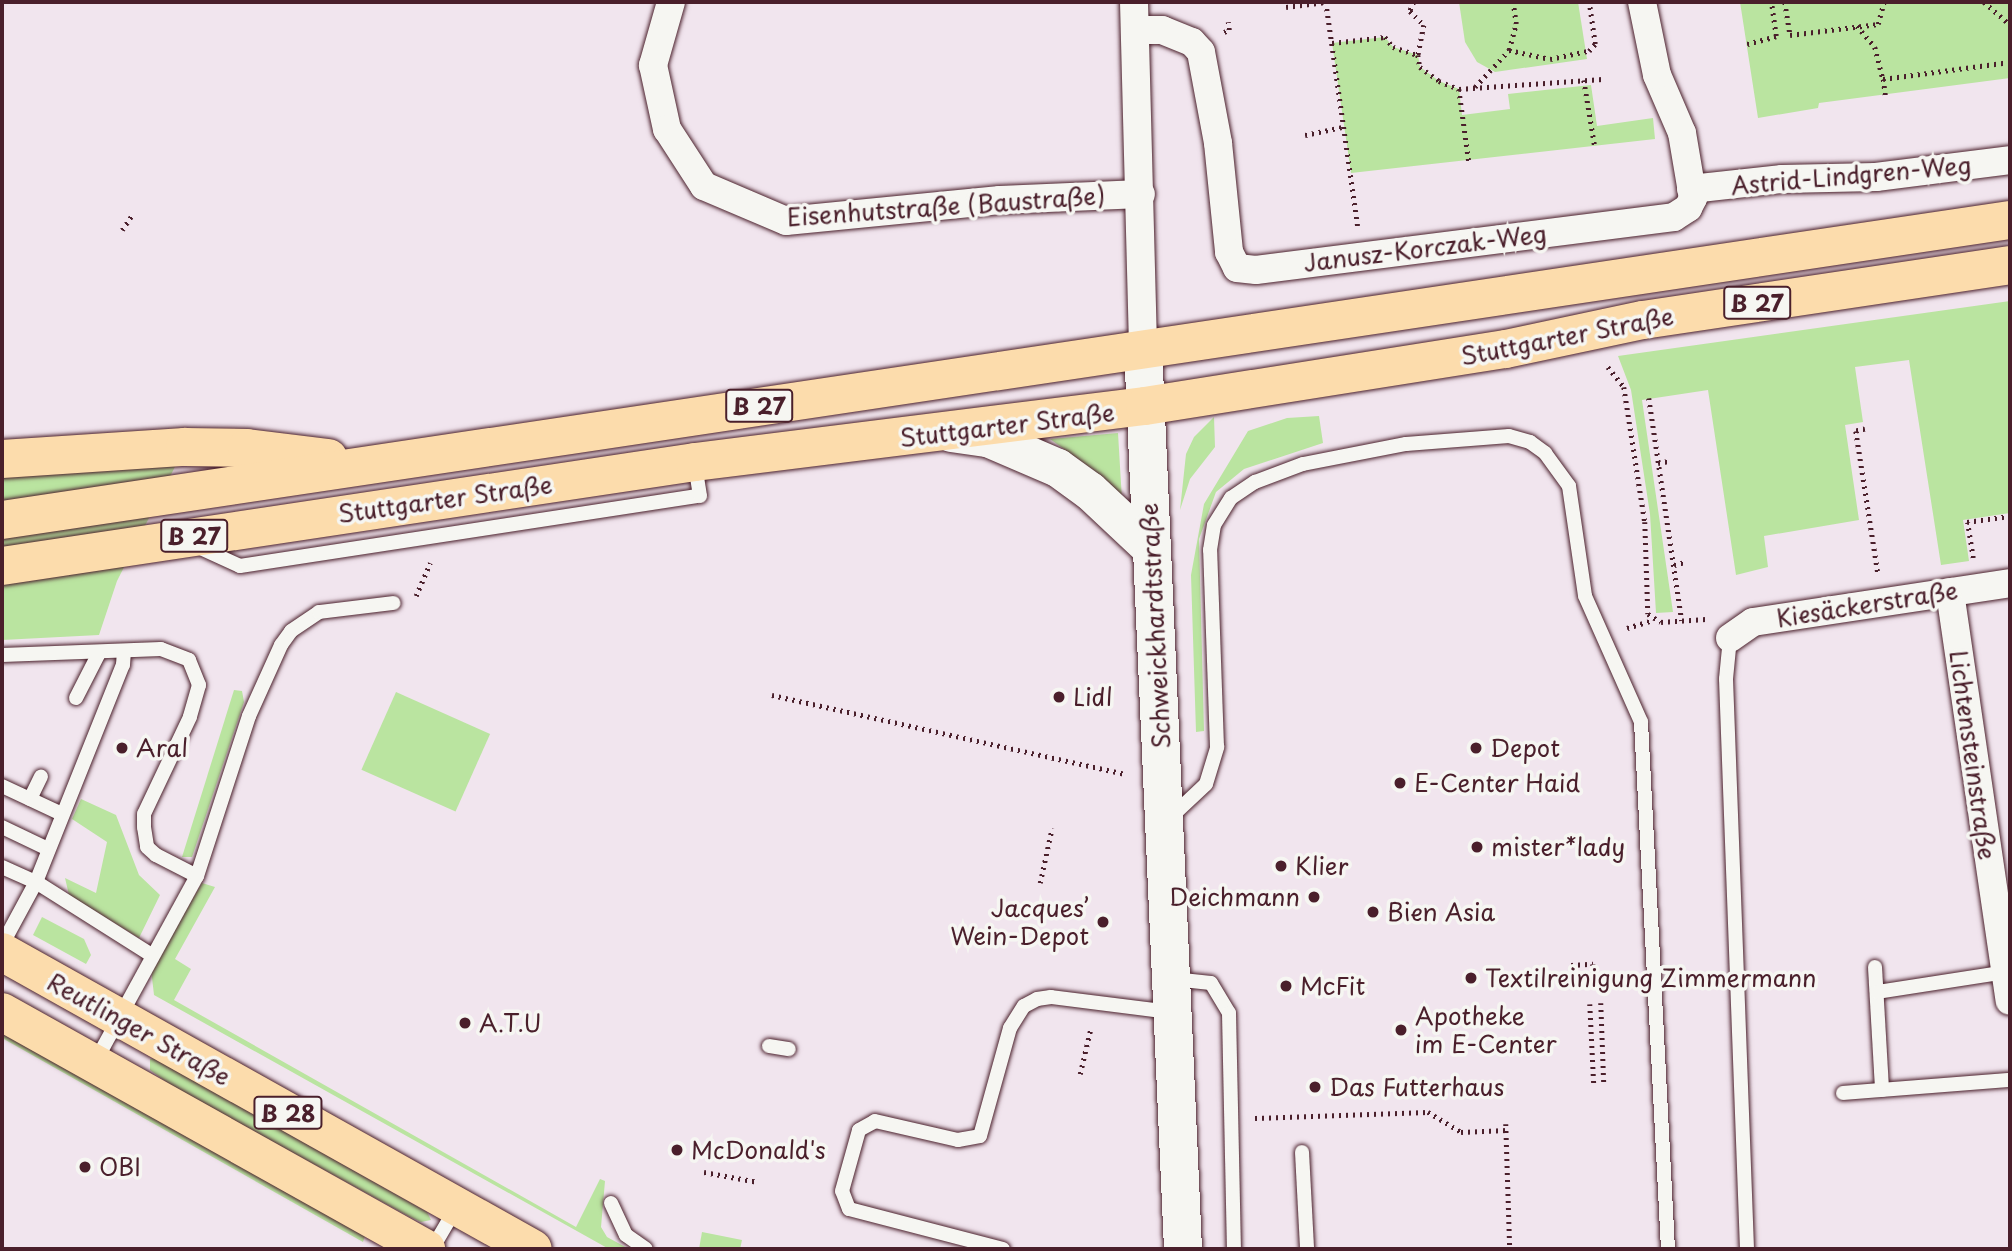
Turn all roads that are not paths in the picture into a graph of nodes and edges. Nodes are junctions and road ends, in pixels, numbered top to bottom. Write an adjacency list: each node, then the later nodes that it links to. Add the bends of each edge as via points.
1 (671, 2): 7 (street, Eisenhutstraße (Baustraße), via 653,65 667,129 704,186 786,221 1000,200)
2 (1134, 2): 4 (street, Schweickhardtstraße)
3 (1642, 2): 6 (street, via 1657,75 1682,133)
4 (1136, 30): 6 (street, Janusz-Korczak-Weg, via 1176,35 1201,52 1218,143 1229,252 1237,268 1256,270 1674,217 1688,208); 7 (street, Schweickhardtstraße)
5 (2010, 160): 6 (street, Astrid-Lindgren-Weg, via 1876,177 1782,179)
6 (1691, 189)
7 (1141, 194): 10 (street, Schweickhardtstraße)
8 (2010, 220): 10 (main road, Stuttgarter Straße / B 27)
9 (2010, 265): 11 (main road, Stuttgarter Straße / B 27, via 1643,320 1506,349)
10 (1143, 347): 11 (main road, Schweickhardtstraße); 15 (main road, Stuttgarter Straße / B 27)
11 (1145, 407): 12 (main road, Stuttgarter Straße / B 27); 18 (main road, Schweickhardtstraße)
12 (949, 433): 14 (main road, Stuttgarter Straße / B 27); 18 (main road, via 988,438 1058,467)
13 (2, 458): 15 (main road, via 185,447 247,448)
14 (695, 462): 17 (main road, Stuttgarter Straße / B 27); 17 (lane, via 700,496 429,540 240,566)
15 (375, 464): 16 (main road, Stuttgarter Straße / B 27)
16 (2, 520)
17 (178, 538): 19 (main road, Stuttgarter Straße / B 27)
18 (1152, 550): 32 (main road, Schweickhardtstraße)
19 (2, 566)
20 (2010, 583): 21 (street, Kiesäckerstraße)
21 (1963, 590): 23 (street, Kiesäckerstraße, via 1753,622); 42 (street, Lichtensteinstraße)
22 (393, 603): 36 (lane, via 319,612 286,638 249,716)
23 (1730, 638): 66 (lane, via 1726,679)
24 (124, 652): 26 (lane); 31 (lane, via 123,665); 36 (lane, via 162,649 188,660 196,672 198,685 190,718 144,814 144,827 148,847 156,855)
25 (2, 655): 26 (lane)
26 (98, 655): 27 (lane)
27 (76, 698)
28 (41, 776): 30 (lane)
29 (2, 786): 30 (lane)
30 (30, 799): 31 (lane)
31 (61, 813): 34 (lane)
32 (1164, 823): 44 (main road, Schweickhardtstraße); 65 (lane, via 1206,785 1217,747 1210,550 1219,515 1231,498 1255,482 1303,464 1383,447 1508,436 1531,442 1558,466 1574,506 1581,576 1594,621 1641,722)
33 (2, 827): 34 (lane)
34 (48, 849): 37 (lane)
35 (2, 867): 37 (lane)
36 (197, 876): 40 (lane)
37 (36, 882): 38 (lane); 40 (lane)
38 (2, 945)
39 (2, 952): 47 (main road, Reutlinger Straße / B 28)
40 (153, 956): 47 (lane)
41 (1875, 967): 43 (lane)
42 (2006, 972): 43 (lane); 45 (street, Lichtensteinstraße)
43 (1877, 992): 52 (lane)
44 (1174, 996): 61 (lane, via 1051,997 1024,1006 1010,1028 980,1136 958,1140 875,1121 859,1130 842,1191 849,1209); 62 (main road, Schweickhardtstraße); 63 (lane, via 1211,983 1228,1013)
45 (2010, 1002)
46 (2, 1012): 50 (main road, B 28)
47 (119, 1018): 50 (lane); 56 (main road, Reutlinger Straße / B 28)
48 (769, 1046): 49 (lane)
49 (789, 1049)
50 (94, 1063): 57 (main road, B 28)
51 (2010, 1080): 52 (lane)
52 (1882, 1090): 53 (lane)
53 (1843, 1093)
54 (1302, 1152): 64 (lane)
55 (611, 1203): 60 (lane, via 626,1235)
56 (457, 1207): 58 (lane); 59 (main road, Reutlinger Straße / B 28)
57 (426, 1249)
58 (432, 1249)
59 (533, 1249)
60 (646, 1249)
61 (1003, 1249)
62 (1183, 1249)
63 (1234, 1249)
64 (1307, 1249)
65 (1668, 1249)
66 (1747, 1249)

